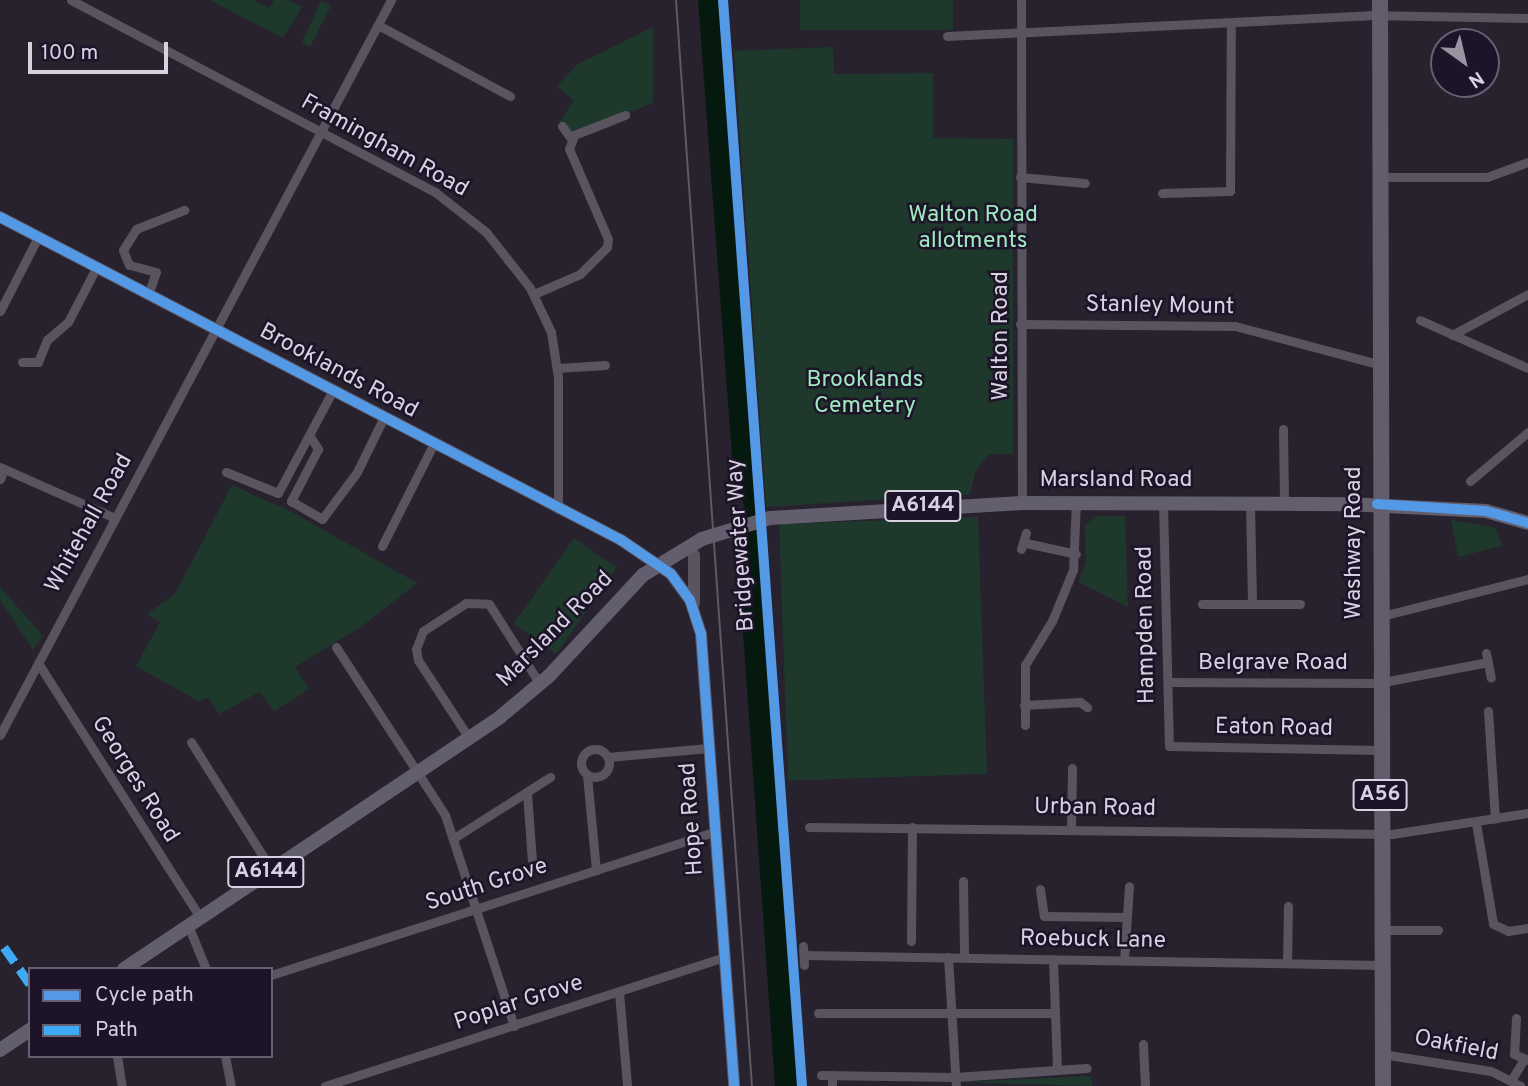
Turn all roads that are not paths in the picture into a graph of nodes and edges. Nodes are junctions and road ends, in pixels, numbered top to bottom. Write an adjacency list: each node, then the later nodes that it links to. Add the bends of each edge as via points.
1 (71, 0): 13 (street, Framingham Road)
2 (391, 0): 7 (street, Whitehall Road)
3 (1021, 0): 8 (street, Walton Road)
4 (1379, 8): 5 (street); 6 (street); 17 (highway, Washway Road / A56)
5 (1528, 18)
6 (1231, 24): 8 (street); 19 (street, via 1230,191)
7 (377, 25): 10 (street); 13 (street, Whitehall Road)
8 (1021, 33): 9 (street); 16 (street, Walton Road)
9 (947, 36)
10 (510, 96)
11 (625, 115): 14 (street)
12 (562, 126): 14 (street)
13 (321, 133): 24 (street, Framingham Road, via 462,211 501,249); 30 (street, Whitehall Road)
14 (570, 138): 24 (street, via 569,149 609,243 580,274)
15 (1528, 162): 17 (street, via 1487,177)
16 (1020, 177): 18 (street); 29 (street, Walton Road)
17 (1377, 177): 33 (highway, Washway Road / A56)
18 (1085, 183)
19 (1162, 193)
20 (184, 210): 26 (street, via 136,229 123,250 130,265 156,272)
21 (0, 217): 22 (street, Brooklands Road)
22 (38, 237): 23 (street, Brooklands Road); 27 (street)
23 (96, 268): 26 (street, Brooklands Road); 32 (street, via 38,362)
24 (534, 294): 35 (street, Framingham Road, via 549,325)
25 (1528, 294): 31 (street)
26 (148, 295): 30 (street, Brooklands Road)
27 (0, 311)
28 (1420, 320): 31 (street)
29 (1020, 324): 33 (street, Stanley Mount, via 1235,326); 48 (street, Walton Road)
30 (218, 332): 37 (street, Brooklands Road); 54 (street, Whitehall Road)
31 (1452, 335): 36 (street)
32 (22, 362)
33 (1378, 364): 50 (highway, Washway Road / A56)
34 (605, 365): 35 (street)
35 (557, 368): 53 (street, Framingham Road)
36 (1528, 368)
37 (332, 392): 38 (street, Brooklands Road); 41 (street)
38 (383, 419): 41 (street, via 357,472 322,519 291,501 318,449); 42 (street, Brooklands Road)
39 (1283, 429): 52 (street)
40 (1528, 432): 46 (street)
41 (309, 435): 44 (street, via 278,494)
42 (433, 445): 53 (street, Brooklands Road); 58 (street)
43 (2, 468): 45 (street); 54 (street)
44 (226, 471)
45 (0, 479)
46 (1470, 481)
47 (1076, 502): 48 (main road, Marsland Road / A6144); 49 (main road, Marsland Road / A6144); 59 (street)
48 (1022, 503): 56 (main road, Marsland Road / A6144, bridge, via 769,518)
49 (1163, 503): 51 (main road, Marsland Road / A6144); 71 (street, Hampden Road)
50 (1377, 504): 52 (main road, Marsland Road / A6144); 55 (main road, A6144, via 1486,511); 67 (highway, Washway Road / A56)
51 (1250, 505): 52 (main road, Marsland Road / A6144); 64 (street)
52 (1284, 505)
53 (558, 509): 61 (street, Brooklands Road)
54 (115, 518): 69 (street, Whitehall Road)
55 (1528, 523)
56 (702, 538): 60 (main road); 61 (main road, Marsland Road / A6144)
57 (1025, 542): 59 (street)
58 (382, 546)
59 (1076, 554): 75 (street, via 1052,621 1028,656)
60 (694, 555): 66 (street)
61 (658, 563): 66 (street, Hope Road, via 678,582); 72 (main road, Marsland Road / A6144)
62 (1528, 579): 67 (street)
63 (1202, 604): 64 (street)
64 (1252, 604): 65 (street)
65 (1300, 604)
66 (696, 613): 82 (street, Hope Road)
67 (1378, 617): 73 (highway, Washway Road / A56)
68 (335, 647): 86 (street)
69 (38, 663): 78 (street, Whitehall Road); 108 (street, Georges Road)
70 (1491, 678): 73 (street, Belgrave Road, via 1487,657)
71 (1168, 682): 73 (street, Belgrave Road); 81 (street, Hampden Road)
72 (540, 684): 79 (main road, Marsland Road / A6144); 79 (street, via 489,604 466,603 423,631 416,649 418,660)
73 (1378, 684): 83 (highway, Washway Road / A56)
74 (1082, 701): 75 (street)
75 (1024, 705): 77 (street)
76 (1488, 711): 91 (street)
77 (1025, 725)
78 (0, 736)
79 (469, 738): 86 (main road, Marsland Road / A6144)
80 (191, 742): 100 (street)
81 (1169, 746): 83 (street, Eaton Road)
82 (709, 748): 84 (street); 96 (street, Hope Road)
83 (1380, 750): 97 (highway, Washway Road / A56)
84 (608, 757): 87 (street, via 604,775); 87 (street, via 597,750 585,754 581,763)
85 (1072, 768): 95 (street, via 1076,783)
86 (419, 773): 98 (street); 100 (main road, Marsland Road / A6144)
87 (587, 775): 101 (street)
88 (550, 777): 89 (street)
89 (527, 793): 98 (street); 99 (street)
90 (1528, 813): 91 (street, Urban Road)
91 (1495, 819): 92 (street, Urban Road)
92 (1476, 823): 97 (street, Urban Road); 109 (street, via 1493,924 1508,931)
93 (809, 827): 94 (street, Urban Road)
94 (912, 827): 95 (street, Urban Road); 112 (street)
95 (1071, 828): 97 (street, Urban Road)
96 (715, 832): 101 (street, South Grove); 114 (street, Hope Road)
97 (1381, 834): 110 (highway, Washway Road / A56)
98 (454, 838): 106 (street)
99 (532, 861)
100 (271, 869): 108 (main road, Marsland Road / A6144)
101 (596, 871): 106 (street, South Grove)
102 (963, 881): 116 (street)
103 (1129, 886): 107 (street)
104 (1040, 889): 107 (street, via 1044,916)
105 (1288, 906): 119 (street)
106 (477, 910): 123 (street, South Grove); 129 (street)
107 (1124, 918): 118 (street)
108 (194, 921): 121 (main road, Marsland Road / A6144); 122 (street, Georges Road)
109 (1528, 928)
110 (1382, 930): 111 (street); 120 (highway, Washway Road / A56)
111 (1438, 930)
112 (911, 942)
113 (804, 955): 115 (street, Roebuck Lane)
114 (725, 957): 124 (street, Poplar Grove); 146 (street, Hope Road)
115 (948, 957): 116 (street, Roebuck Lane); 127 (street)
116 (964, 957): 117 (street, Roebuck Lane)
117 (1053, 959): 118 (street, Roebuck Lane); 126 (street)
118 (1124, 960): 119 (street, Roebuck Lane)
119 (1287, 963): 120 (street, Roebuck Lane)
120 (1381, 965): 133 (highway, Washway Road / A56)
121 (127, 967)
122 (206, 967)
123 (273, 974)
124 (619, 992): 129 (street, Poplar Grove); 145 (street)
125 (818, 1013): 127 (street)
126 (1054, 1013): 127 (street); 138 (street)
127 (951, 1016): 141 (street)
128 (1516, 1018): 136 (street, via 1514,1054)
129 (514, 1026): 144 (street, Poplar Grove)
130 (28, 1031): 132 (main road)
131 (1143, 1044): 148 (street)
132 (0, 1050)
133 (1382, 1054): 139 (street, Oakfield, via 1462,1065); 149 (highway, Washway Road / A56)
134 (117, 1058): 142 (street)
135 (225, 1058): 143 (street)
136 (1526, 1059): 139 (street)
137 (1087, 1068): 138 (street)
138 (1056, 1070): 141 (street)
139 (1512, 1079): 150 (street, Oakfield)
140 (894, 1081): 141 (street); 147 (street, via 827,1075)
141 (955, 1081)
142 (122, 1086)
143 (231, 1086)
144 (325, 1086)
145 (627, 1086)
146 (734, 1086)
147 (832, 1086)
148 (1145, 1086)
149 (1382, 1086)
150 (1520, 1086)

